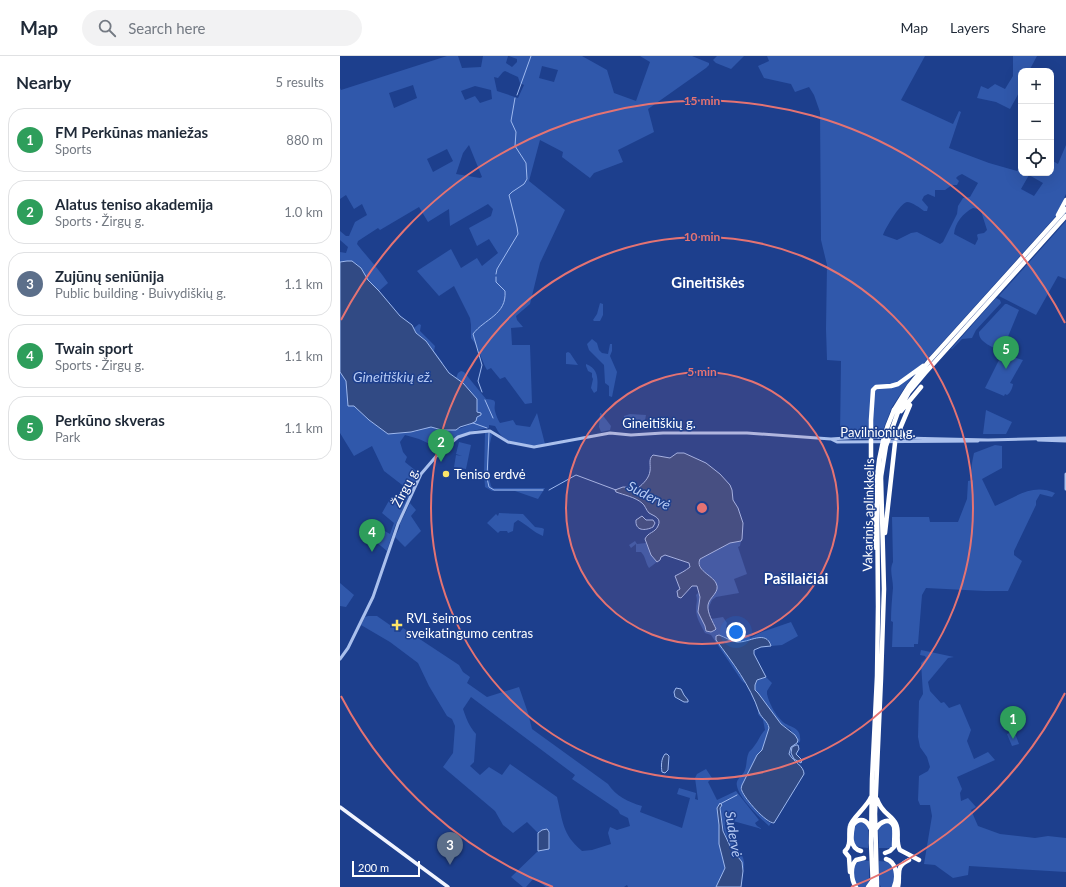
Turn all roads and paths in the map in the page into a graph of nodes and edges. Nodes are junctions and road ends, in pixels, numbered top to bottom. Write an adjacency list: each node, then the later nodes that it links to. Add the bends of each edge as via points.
1 (1066, 200): 4 (highway)
2 (1066, 209): 4 (highway, Vakarinis aplinkkelis)
3 (1066, 216): 5 (highway, Vakarinis aplinkkelis)
4 (1052, 225): 6 (highway, Vakarinis aplinkkelis)
5 (966, 327): 8 (highway, via 920,387); 8 (highway, Vakarinis aplinkkelis, via 917,382)
6 (930, 360): 8 (highway, Vakarinis aplinkkelis, via 909,386); 14 (highway, via 898,384 874,388)
7 (910, 405): 9 (highway)
8 (897, 412): 20 (highway, Vakarinis aplinkkelis, bridge); 20 (highway, Vakarinis aplinkkelis, bridge, via 883,441)
9 (900, 428): 11 (highway, via 903,435); 17 (highway)
10 (492, 431): 13 (street, Gineitiškių g., via 508,442 534,447 610,433 747,433); 24 (street, Žirgų g., via 458,437 439,453 423,472 398,524 379,584 348,648)
11 (908, 438): 15 (street, Pavilnionių g.); 17 (street, Pavilnionių g.)
12 (1066, 438): 16 (street, Pavilnionių g.)
13 (831, 439): 14 (street, Pavilnionių g., via 837,442)
14 (871, 440): 17 (street, Pavilnionių g.); 17 (street, Pavilnionių g.); 23 (highway, via 871,499)
15 (988, 440): 16 (street, Pavilnionių g.); 17 (street, Pavilnionių g.)
16 (1036, 440): 18 (street, Pavilnionių g.)
17 (894, 441): 22 (highway)
18 (1066, 441)
19 (1066, 474): 21 (street)
20 (879, 477): 22 (highway, Vakarinis aplinkkelis); 23 (highway, Vakarinis aplinkkelis)
21 (1066, 489)
22 (883, 547): 25 (highway, Vakarinis aplinkkelis, via 882,679)
23 (878, 570): 25 (highway, Vakarinis aplinkkelis)
24 (340, 659)
25 (874, 796): 27 (highway, Vakarinis aplinkkelis); 33 (highway, via 880,808 896,824 897,844 900,850); 36 (highway, via 850,824 848,847 845,851)
26 (340, 807): 35 (main road)
27 (873, 830): 28 (highway, via 862,819 853,825 853,846); 29 (highway, via 884,821 893,826 894,847); 34 (highway, Vakarinis aplinkkelis)
28 (861, 851)
29 (885, 853)
30 (864, 858): 37 (highway, via 852,864)
31 (886, 859): 41 (highway, via 895,865)
32 (909, 860): 42 (highway, via 899,868)
33 (919, 860)
34 (874, 880): 38 (highway); 39 (highway, Vakarinis aplinkkelis); 40 (highway)
35 (448, 887)
36 (852, 887)
37 (856, 887)
38 (868, 887)
39 (873, 887)
40 (878, 887)
41 (894, 887)
42 (898, 887)

